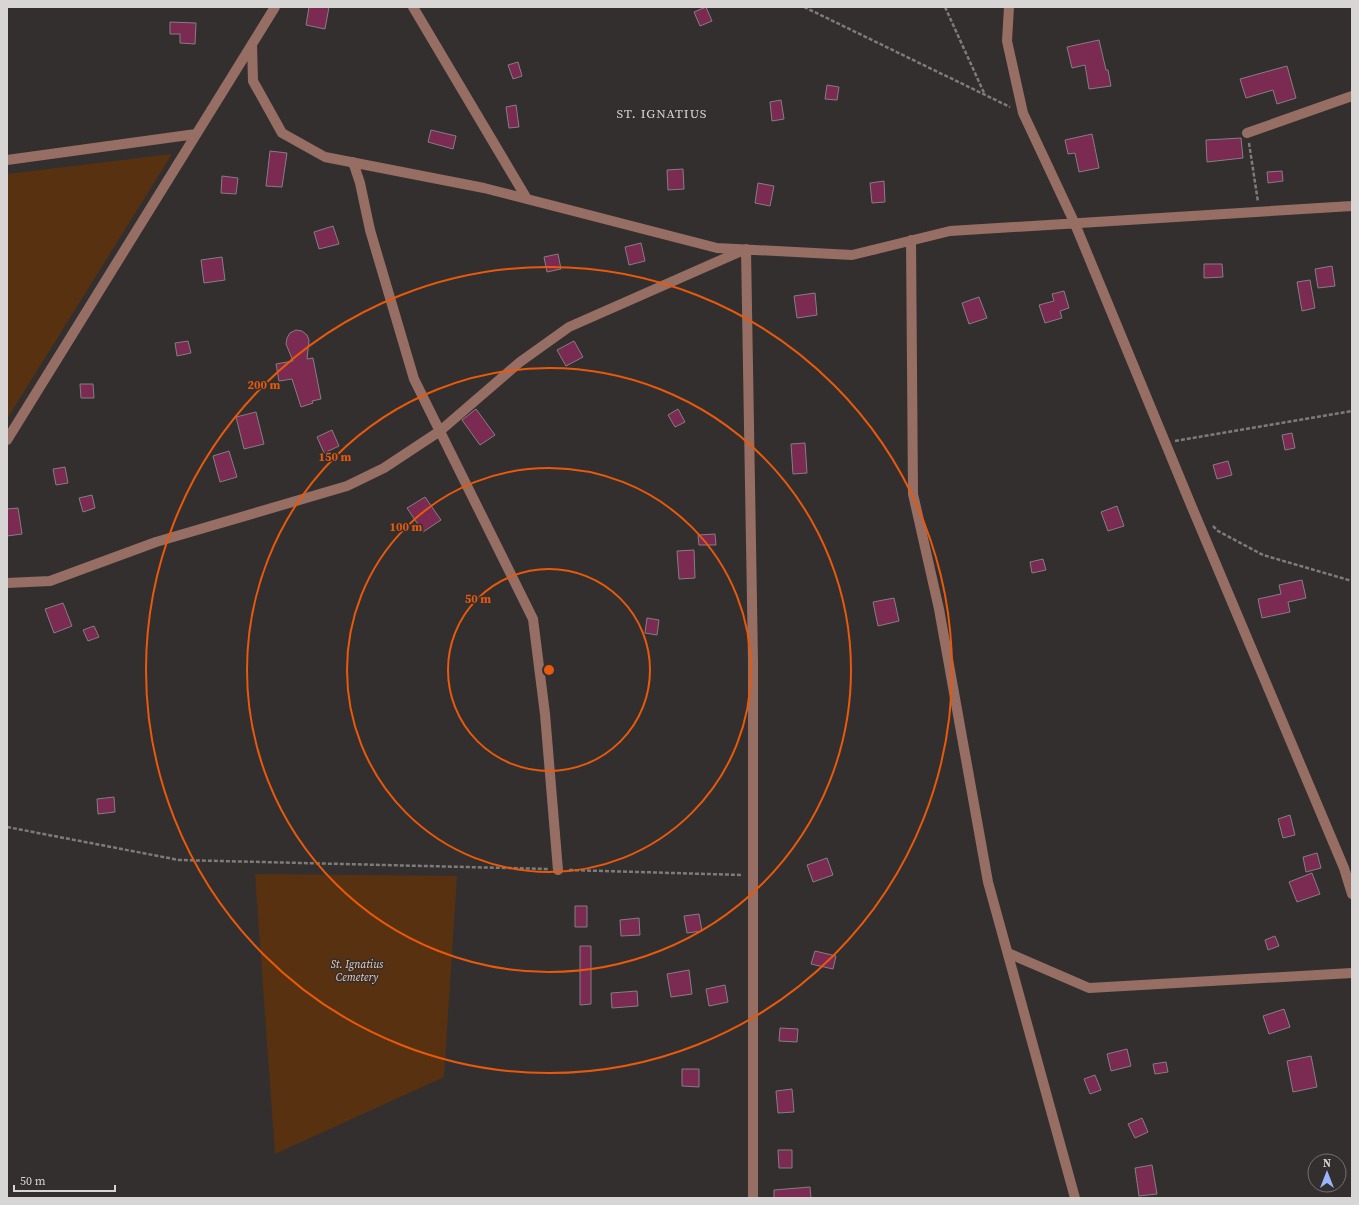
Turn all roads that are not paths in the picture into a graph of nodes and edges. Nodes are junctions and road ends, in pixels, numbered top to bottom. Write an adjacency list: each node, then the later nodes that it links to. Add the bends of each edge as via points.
1 (275, 7): 4 (street)
2 (413, 7): 10 (street)
3 (1009, 7): 12 (street, via 1007,41 1023,113)
4 (252, 44): 7 (street); 9 (street, via 253,81 282,133 325,157)
5 (1352, 96): 6 (street)
6 (1247, 133)
7 (196, 134): 8 (street); 16 (street)
8 (7, 160)
9 (353, 162): 10 (street); 15 (street, via 370,230 414,379)
10 (527, 199): 14 (street, via 717,248)
11 (1352, 206): 12 (street)
12 (1075, 224): 13 (street, via 950,231); 19 (street, via 1344,868)
13 (911, 240): 14 (street, via 852,255); 20 (street, via 913,494 939,609 988,882)
14 (746, 249): 15 (street, via 569,327 520,362); 22 (street, via 752,661)
15 (440, 431): 17 (street, via 384,468 347,486 156,542 50,581); 18 (street, via 533,619 545,714)
16 (7, 440)
17 (7, 583)
18 (558, 870)
19 (1352, 894)
20 (1008, 953): 21 (street, via 1089,988); 23 (street)
21 (1352, 973)
22 (752, 1198)
23 (1075, 1198)

